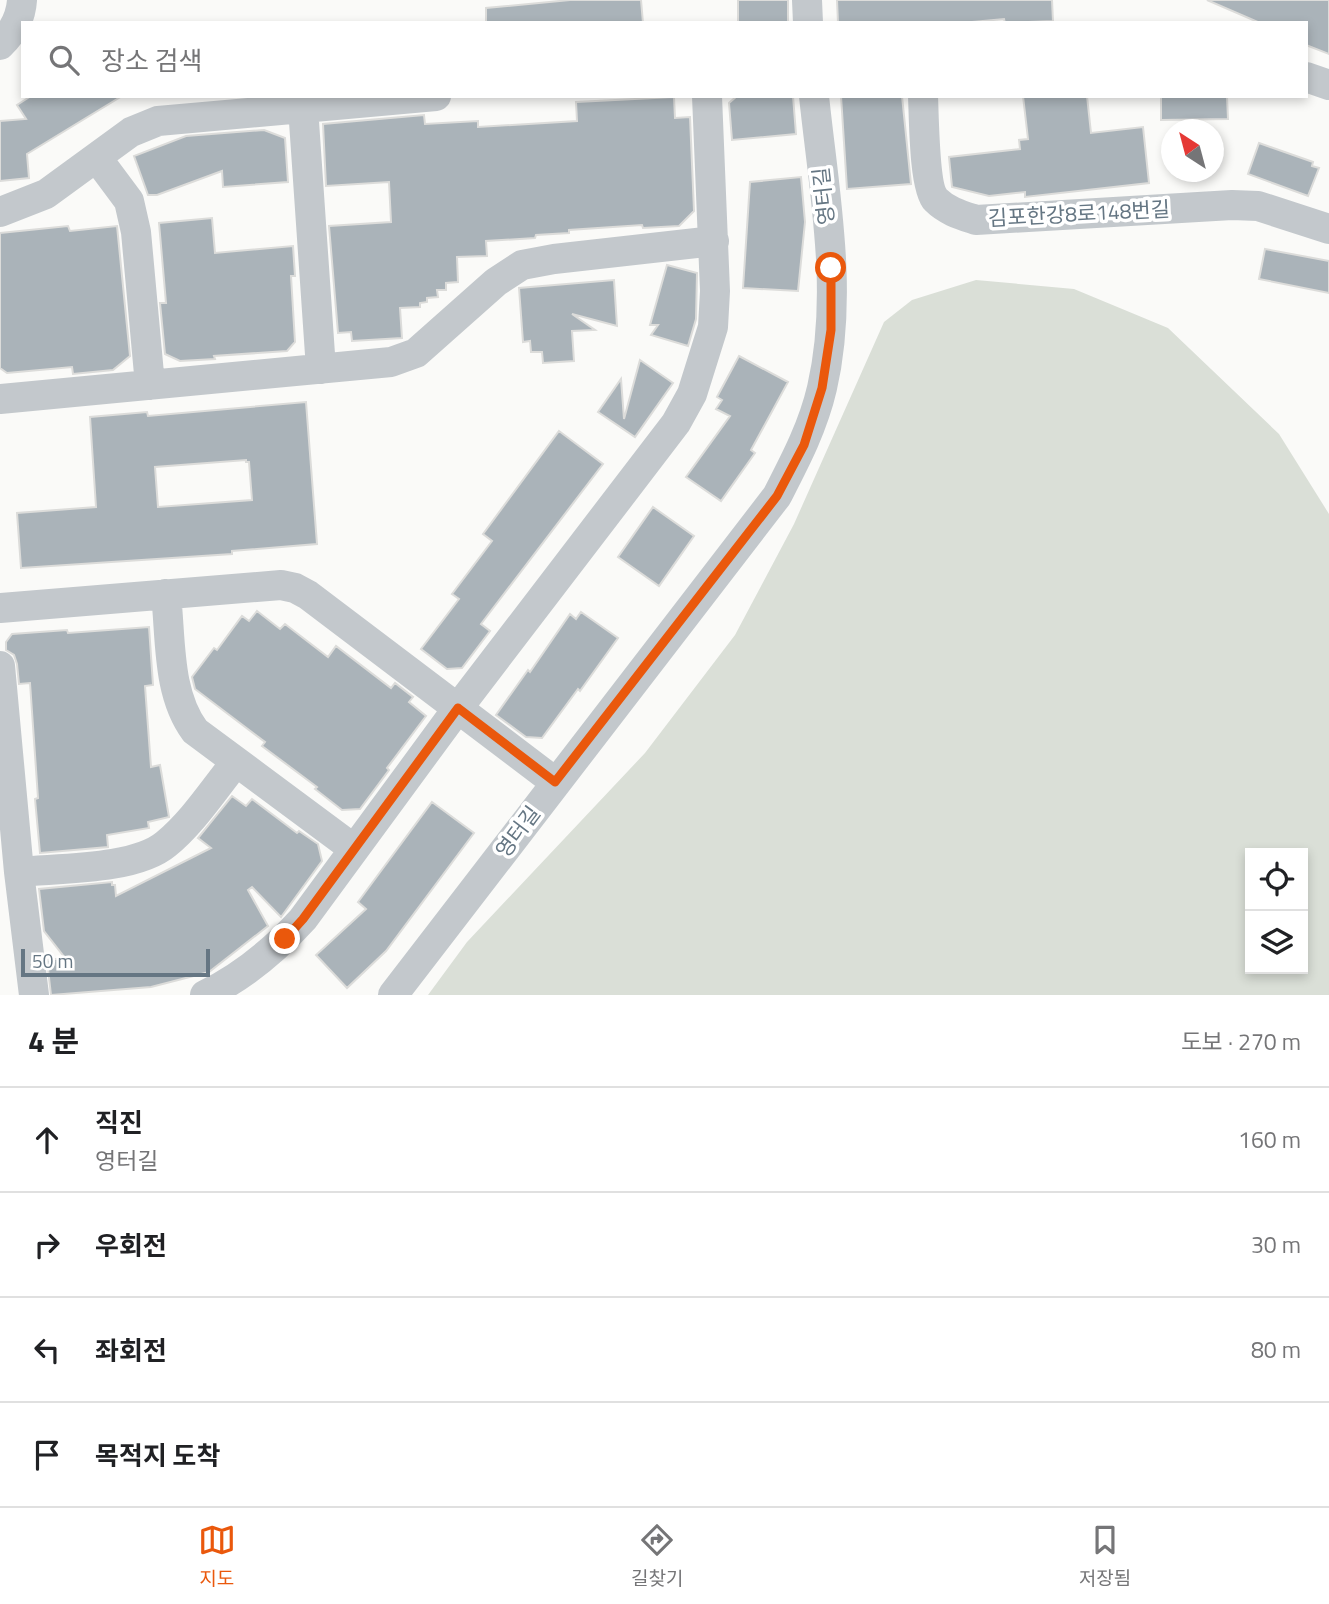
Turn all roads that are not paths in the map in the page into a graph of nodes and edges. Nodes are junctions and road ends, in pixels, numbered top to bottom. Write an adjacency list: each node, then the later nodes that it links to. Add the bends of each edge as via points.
1 (22, 0): 4 (street, via 22,10)
2 (807, 0): 3 (street)
3 (808, 21)
4 (0, 45)
5 (1308, 78): 6 (street)
6 (1329, 85)
7 (412, 98): 11 (street)
8 (707, 98): 15 (street)
9 (814, 98): 24 (street, 영터길, via 831,268 831,330 822,388 804,445 777,496)
10 (923, 98): 14 (street, 김포한강8로148번길, via 927,174 934,198 952,212 975,220 1232,205 1258,206)
11 (303, 107): 12 (street, via 158,121 131,132); 16 (street)
12 (97, 158): 13 (street, via 46,194); 17 (street, via 129,201)
13 (0, 212)
14 (1329, 229)
15 (714, 242): 16 (street, via 522,265 416,352 391,362); 22 (street, via 713,327 692,394 676,423)
16 (321, 369): 17 (street)
17 (150, 385): 18 (street)
18 (0, 399)
19 (166, 594): 20 (street); 22 (street, via 281,585 295,588); 23 (street, via 176,693 185,718 195,732)
20 (0, 608)
21 (0, 666): 26 (street)
22 (458, 708): 24 (street); 25 (street)
23 (236, 762): 25 (street); 26 (street, via 181,830 148,855 130,862)
24 (555, 782): 29 (street, 영터길)
25 (354, 849): 28 (street, via 285,939 250,970)
26 (19, 872): 27 (street)
27 (34, 995)
28 (205, 995)
29 (393, 995)

